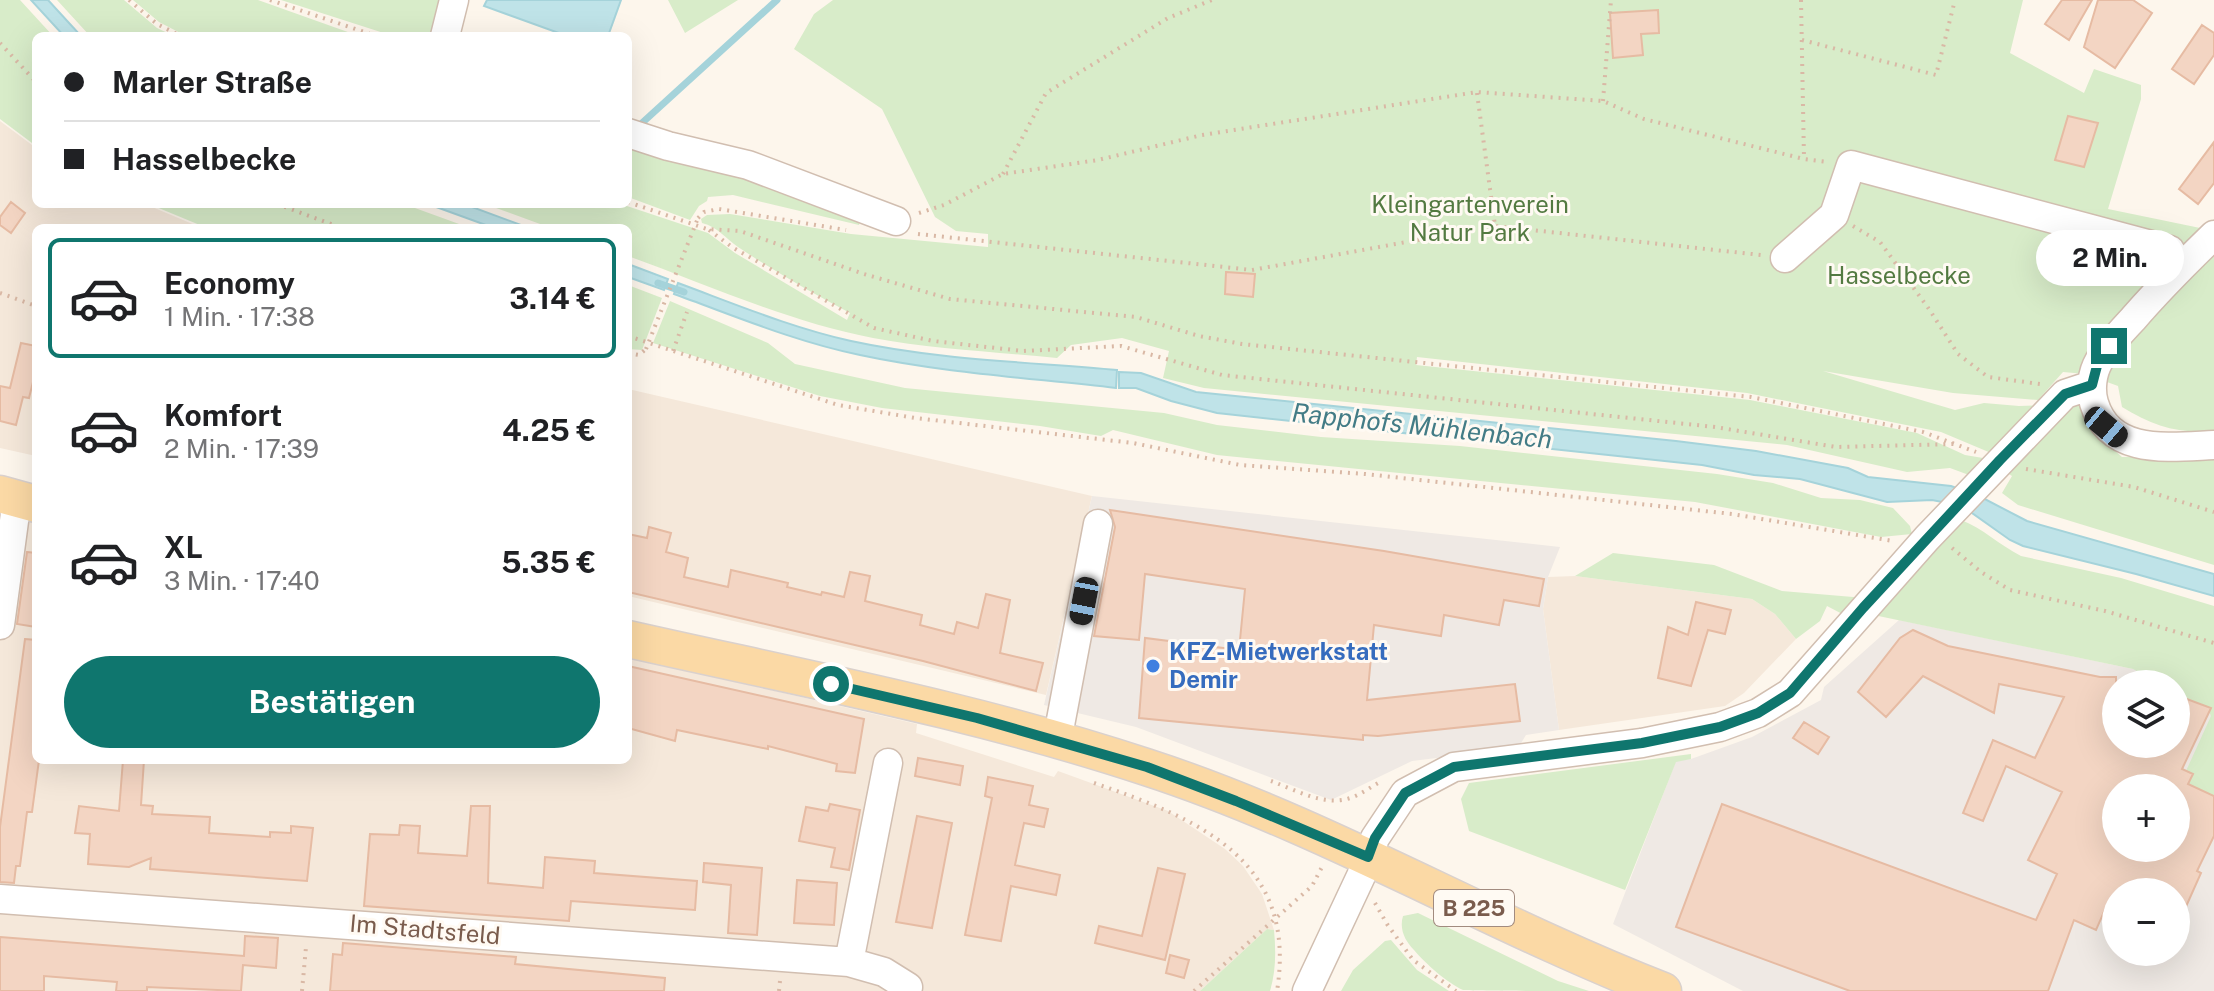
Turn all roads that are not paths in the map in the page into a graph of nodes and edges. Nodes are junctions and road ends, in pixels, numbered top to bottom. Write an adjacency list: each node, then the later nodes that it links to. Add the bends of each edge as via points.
1 (454, 0): 2 (street)
2 (446, 32)
3 (632, 134): 4 (street, via 748,165)
4 (905, 227)
5 (2214, 235): 7 (street)
6 (1785, 258): 7 (street, via 1834,215 1851,165 2170,250)
7 (2172, 275): 8 (street, via 2109,346)
8 (2092, 385): 9 (street, via 2097,412 2119,438 2136,445); 16 (street, via 2065,394 1996,464 1790,693 1758,713 1720,727 1642,743 1454,767 1405,793 1375,838)
9 (2214, 445)
10 (18, 499): 12 (street)
11 (1098, 524): 14 (street)
12 (0, 625)
13 (632, 640): 14 (main road, B 225)
14 (1057, 741): 16 (main road, B 225, via 1147,767 1334,843)
15 (888, 763): 18 (street)
16 (1364, 866): 20 (street); 21 (main road, B 225)
17 (0, 899): 18 (street, Im Stadtsfeld)
18 (849, 962): 19 (street, Im Stadtsfeld, via 884,972)
19 (908, 987)
20 (1307, 991)
21 (1663, 991)

